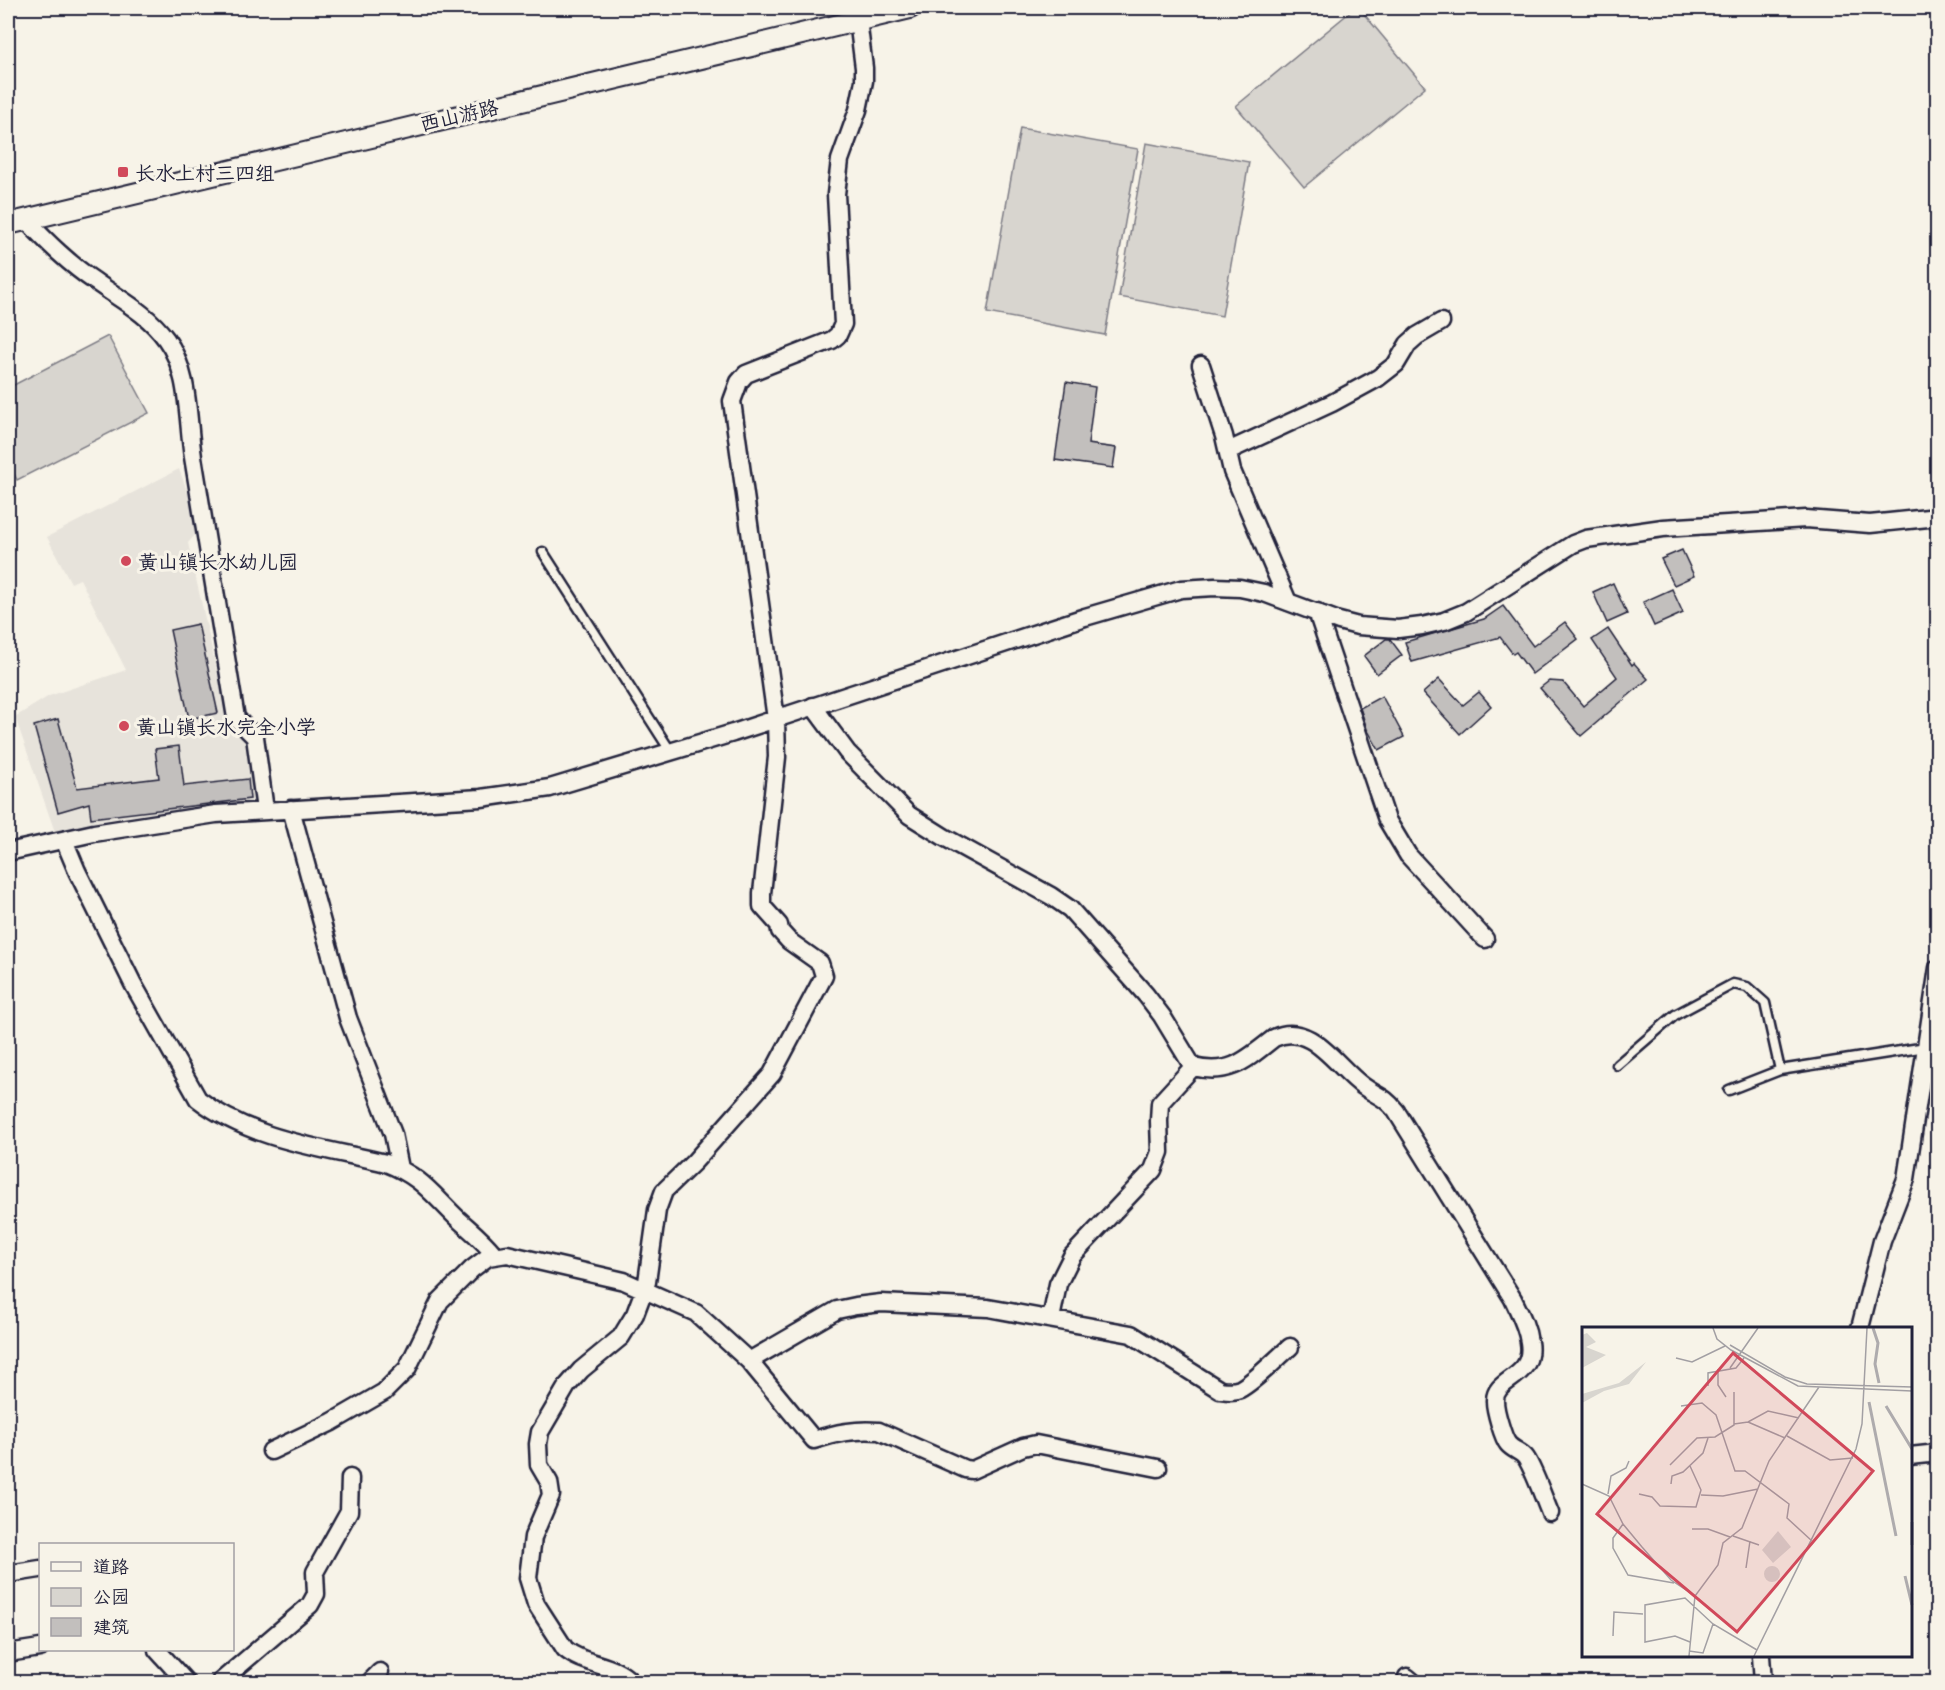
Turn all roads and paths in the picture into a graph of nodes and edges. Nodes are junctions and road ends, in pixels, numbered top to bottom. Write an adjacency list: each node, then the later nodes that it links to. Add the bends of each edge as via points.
1 (910, 8): 2 (street, 西山游路)
2 (858, 20): 3 (street, 西山游路); 12 (street, via 864,81 840,160 836,194 842,330 832,340 746,374 732,401)
3 (16, 221): 15 (street, via 154,323 182,369 236,718 255,737)
4 (1441, 322): 6 (street, via 1408,344 1396,364 1378,378)
5 (1201, 365): 6 (street)
6 (1228, 451): 9 (street, via 1232,471)
7 (1938, 517): 10 (street, via 1870,524 1806,519 1662,528 1586,539 1466,612 1422,627 1378,628 1339,621)
8 (543, 552): 13 (lane)
9 (1288, 602): 10 (street); 11 (street, via 1232,588 1164,593)
10 (1317, 612): 18 (street, via 1387,820 1408,855)
11 (813, 706): 12 (street); 22 (street, via 847,752 909,815 1070,909 1146,995)
12 (776, 719): 13 (street); 27 (street, via 777,757 762,906 789,941 820,963 824,976 772,1074 664,1191 657,1209)
13 (670, 752): 14 (street, via 550,788 516,794)
14 (291, 809): 15 (street); 25 (street, via 348,1018 393,1134)
15 (266, 810): 16 (street, via 165,821)
16 (64, 840): 17 (street); 25 (street, via 133,984 198,1099 270,1136)
17 (8, 852)
18 (1485, 939)
19 (1938, 968): 20 (street)
20 (1926, 1047): 23 (lane); 29 (street, via 1906,1179 1882,1241)
21 (1617, 1065): 23 (lane, via 1675,1016 1733,984 1747,987 1765,1003)
22 (1192, 1067): 28 (street, via 1160,1103 1160,1152 1153,1170 1072,1256 1058,1284); 37 (street, via 1215,1070 1236,1066 1274,1038 1293,1033 1324,1049 1396,1111 1524,1323 1530,1343 1527,1363 1499,1388 1495,1401 1505,1440 1526,1457)
23 (1780, 1070): 24 (lane)
24 (1729, 1090)
25 (400, 1168): 26 (street, via 428,1187)
26 (494, 1254): 27 (street, via 541,1260 624,1281); 32 (street, via 472,1269 440,1301 407,1369 389,1388 332,1422)
27 (644, 1290): 31 (street, via 696,1313); 46 (street, via 621,1336 571,1381 540,1432 539,1465 551,1495 533,1537 528,1578 536,1604 565,1649 581,1660 620,1672)
28 (1051, 1319): 30 (street, via 1131,1334 1227,1391 1245,1385); 31 (street, via 988,1308 881,1303 856,1306 837,1310)
29 (1860, 1327)
30 (1290, 1347)
31 (749, 1361): 35 (street, via 814,1440 843,1432 879,1431 972,1470 1036,1444)
32 (271, 1451)
33 (1938, 1453): 34 (street)
34 (1912, 1456)
35 (1158, 1468)
36 (350, 1478): 45 (street, via 349,1512 315,1572 316,1594 310,1605)
37 (1550, 1514)
38 (39, 1569): 39 (street)
39 (8, 1574)
40 (39, 1648): 42 (street)
41 (158, 1651): 44 (street)
42 (8, 1653)
43 (1761, 1657): 47 (street)
44 (186, 1683)
45 (220, 1683)
46 (631, 1683)
47 (1763, 1683)

